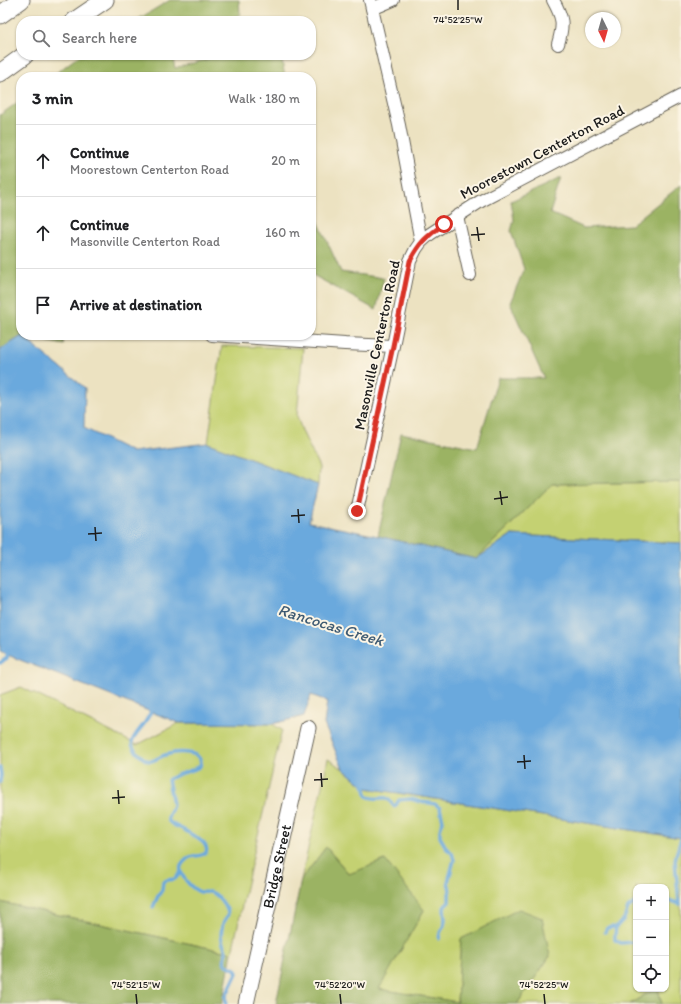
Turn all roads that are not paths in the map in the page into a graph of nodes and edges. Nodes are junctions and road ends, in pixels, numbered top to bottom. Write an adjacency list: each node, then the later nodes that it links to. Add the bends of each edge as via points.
1 (21, 0): 6 (highway)
2 (105, 0): 7 (highway)
3 (393, 0): 5 (street)
4 (552, 0): 8 (street, via 562,18)
5 (371, 4): 13 (street, via 399,125)
6 (0, 15)
7 (81, 16)
8 (558, 44)
9 (18, 60): 10 (highway)
10 (0, 73)
11 (681, 96): 12 (street, Moorestown Centerton Road)
12 (457, 216): 13 (street, Moorestown Centerton Road); 14 (street)
13 (421, 242): 16 (street, Masonville Centerton Road, via 410,261)
14 (470, 275)
15 (286, 340): 16 (street)
16 (393, 346): 17 (street, Masonville Centerton Road)
17 (357, 511)
18 (308, 728): 19 (main road, Bridge Street)
19 (246, 1004)

